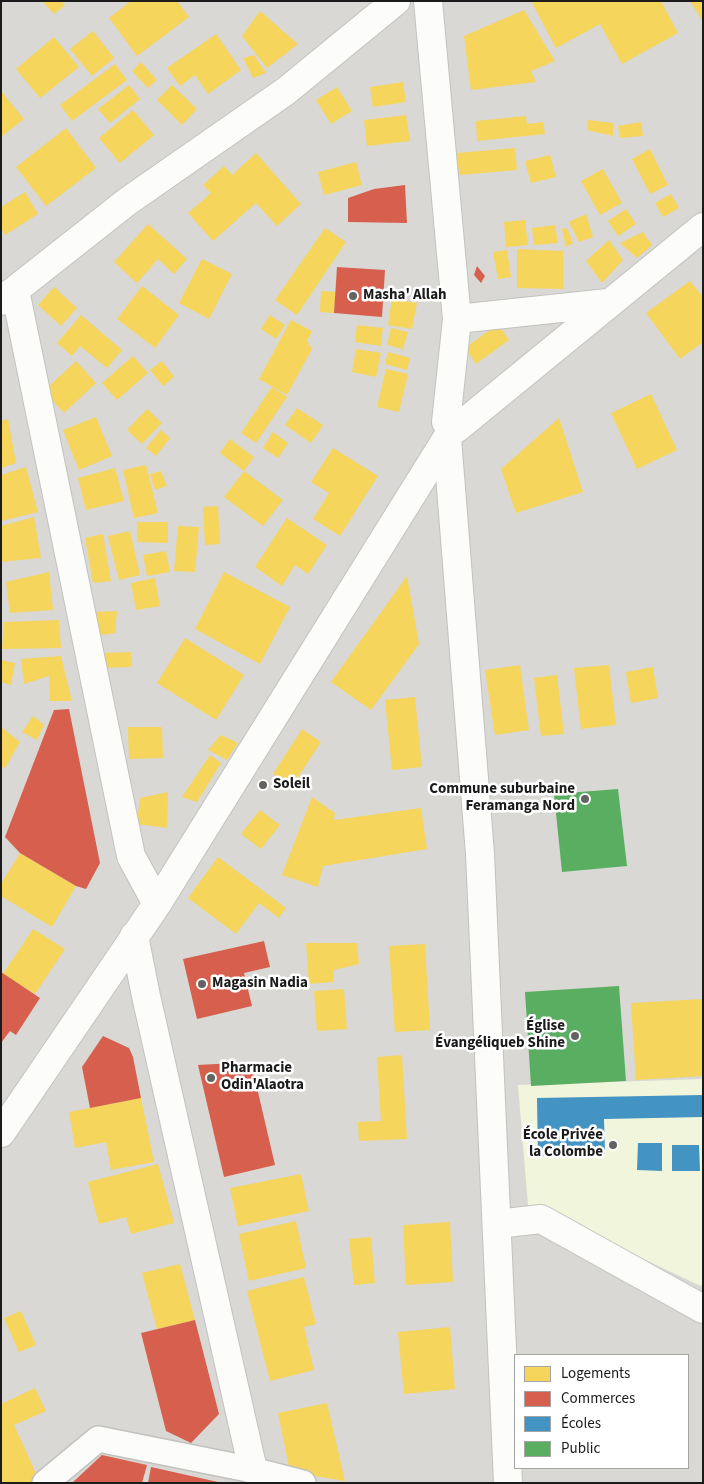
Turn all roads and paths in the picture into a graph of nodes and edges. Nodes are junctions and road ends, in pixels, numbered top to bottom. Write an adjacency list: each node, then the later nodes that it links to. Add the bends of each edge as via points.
1 (396, 1): 4 (street, via 286,91 128,202)
2 (428, 1): 6 (street)
3 (703, 228): 5 (street)
4 (8, 295): 8 (street, via 131,856)
5 (608, 303): 6 (street); 7 (street)
6 (457, 320): 7 (street)
7 (450, 430): 8 (street); 11 (street, via 480,854)
8 (157, 904): 9 (street)
9 (134, 936): 10 (street); 13 (street)
10 (1, 1132)
11 (497, 1224): 12 (street, via 541,1218); 16 (street)
12 (703, 1309)
13 (253, 1470): 14 (street, via 98,1439); 15 (street)
14 (44, 1483)
15 (303, 1483)
16 (508, 1483)

